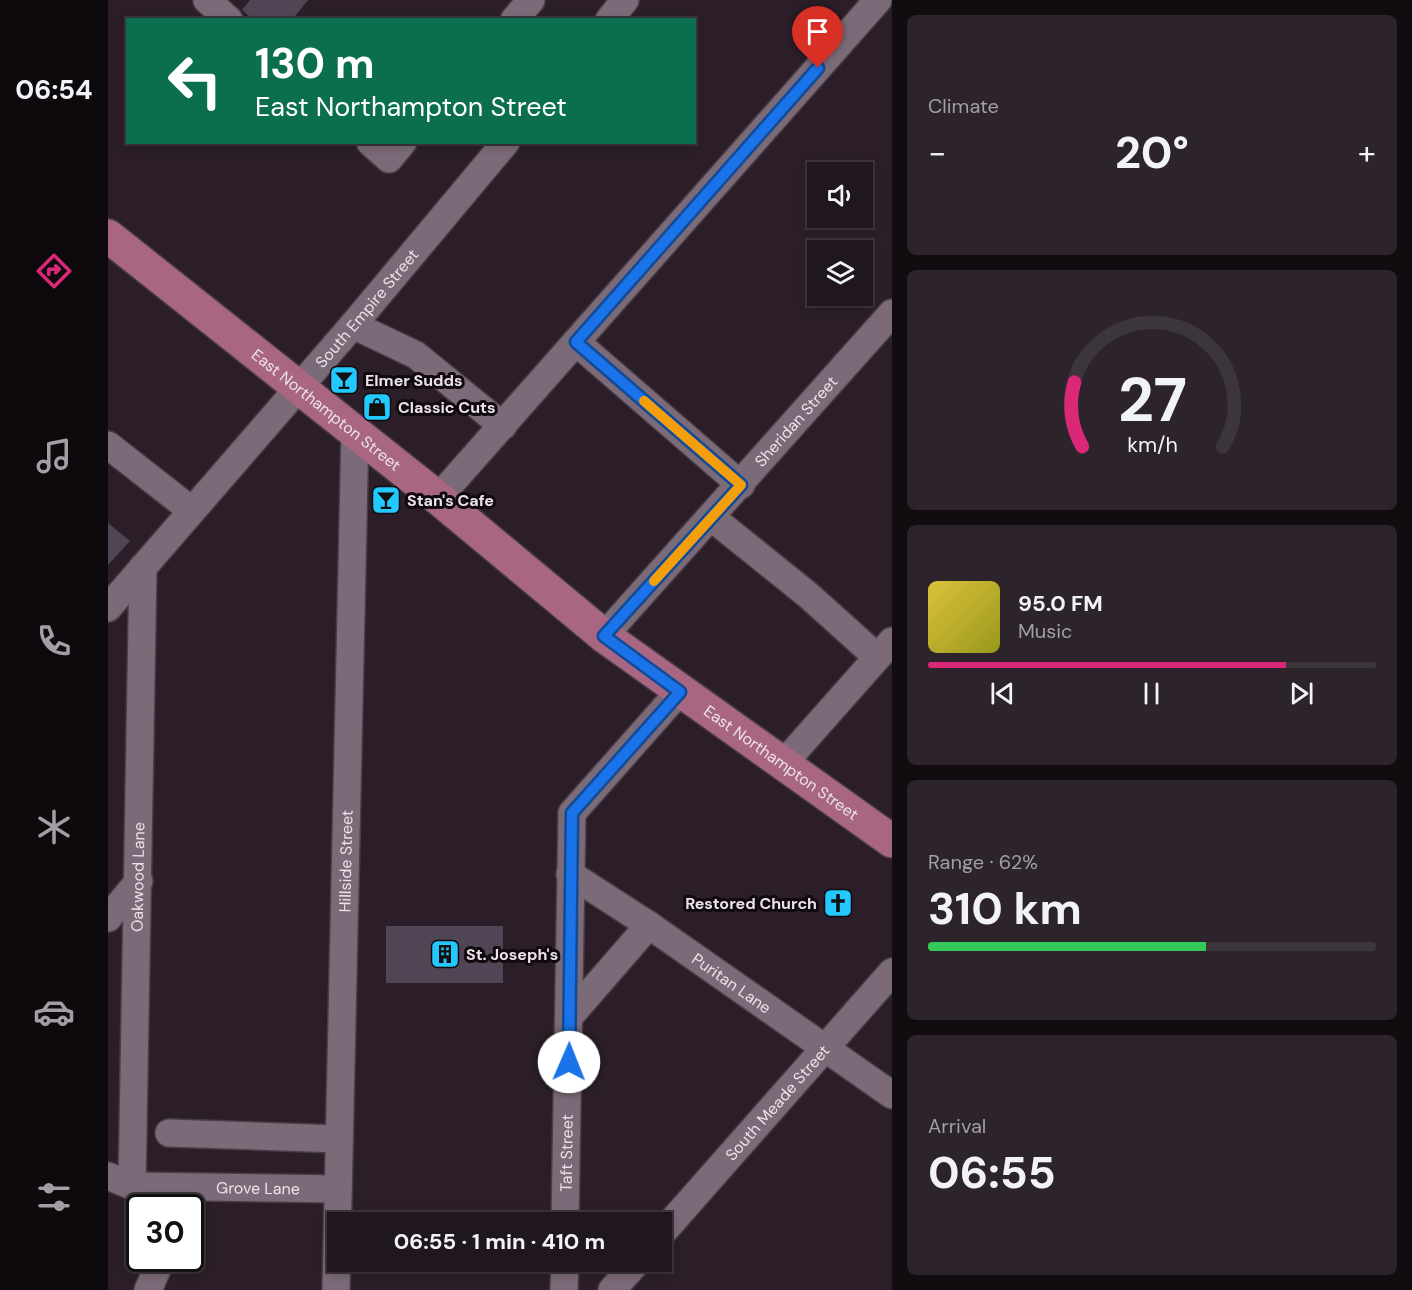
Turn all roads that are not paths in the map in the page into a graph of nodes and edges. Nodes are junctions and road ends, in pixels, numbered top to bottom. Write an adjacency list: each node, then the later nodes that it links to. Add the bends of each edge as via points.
1 (207, 0): 5 (street)
2 (531, 0): 6 (street)
3 (625, 0): 7 (street)
4 (878, 0): 14 (street)
5 (227, 18)
6 (516, 18)
7 (611, 18)
8 (372, 144): 9 (street, via 388,159)
9 (401, 144)
10 (504, 144): 13 (street, South Empire Street)
11 (108, 237): 15 (main road, East Northampton Street)
12 (891, 313): 19 (street, Sheridan Street)
13 (353, 326): 15 (street, South Empire Street); 16 (street, via 416,355)
14 (576, 342): 16 (street); 19 (street)
15 (300, 387): 17 (main road, East Northampton Street); 21 (street, South Empire Street)
16 (503, 426): 20 (street)
17 (355, 431): 20 (main road, East Northampton Street); 39 (street, Hillside Street)
18 (108, 445): 21 (street)
19 (741, 485): 22 (street, Sheridan Street)
20 (438, 498): 25 (main road, East Northampton Street)
21 (191, 510): 23 (street, South Empire Street)
22 (711, 517): 25 (street, Sheridan Street); 26 (street, via 808,595)
23 (143, 567): 24 (street, South Empire Street); 31 (street, Oakwood Lane)
24 (108, 608)
25 (604, 636): 27 (main road, East Northampton Street)
26 (884, 649): 28 (street)
27 (680, 692): 28 (main road, East Northampton Street); 30 (street, Taft Street, via 572,813)
28 (783, 765): 29 (main road, East Northampton Street)
29 (891, 841)
30 (570, 874): 33 (street, Puritan Lane); 35 (street, Taft Street)
31 (139, 881): 32 (street); 40 (street, Oakwood Lane)
32 (108, 918)
33 (649, 925): 35 (street); 36 (street, Puritan Lane)
34 (891, 972): 36 (street, South Meade Street)
35 (570, 1016): 45 (street, Taft Street)
36 (825, 1049): 37 (street, Puritan Lane); 46 (street, South Meade Street)
37 (891, 1095)
38 (170, 1133): 39 (street)
39 (339, 1139): 41 (street, Hillside Street)
40 (120, 1181): 42 (street, Grove Lane)
41 (338, 1189): 43 (street, Grove Lane); 44 (street, Hillside Street)
42 (176, 1194)
43 (204, 1196)
44 (337, 1212)
45 (565, 1212)
46 (672, 1222)
47 (156, 1272): 51 (street)
48 (336, 1272): 52 (street, Hillside Street)
49 (565, 1272): 53 (street)
50 (628, 1272): 54 (street)
51 (148, 1290)
52 (336, 1290)
53 (564, 1290)
54 (612, 1290)

